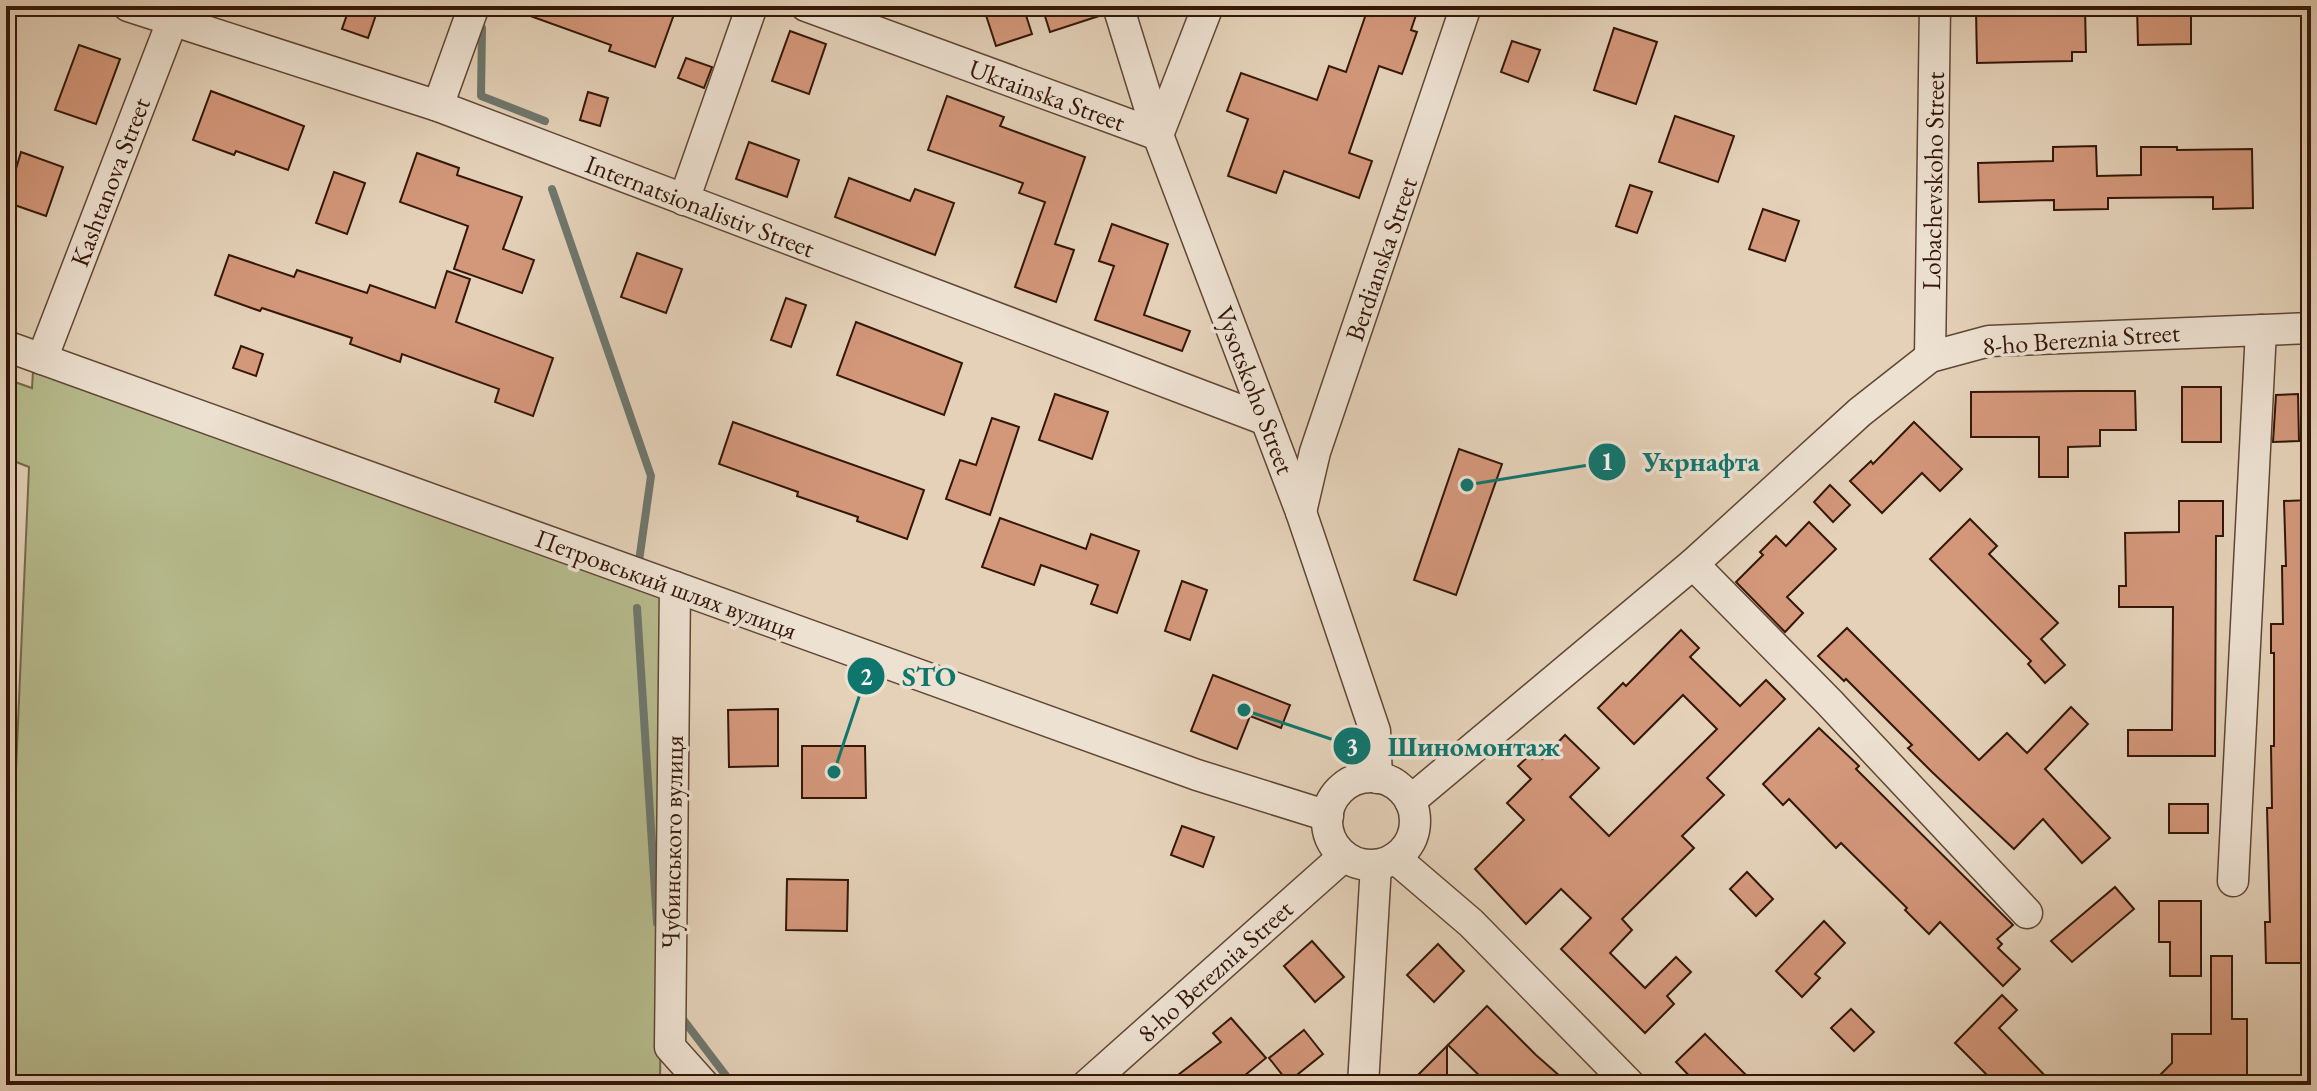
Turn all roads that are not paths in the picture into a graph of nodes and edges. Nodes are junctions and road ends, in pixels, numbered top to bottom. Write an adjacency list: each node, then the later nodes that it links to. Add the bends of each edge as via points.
1 (128, 6): 9 (street, Internatsionalistiv Street)
2 (474, 6): 10 (street)
3 (752, 6): 12 (street)
4 (806, 6): 11 (street, Ukrainska Street)
5 (1118, 6): 11 (street, Vysotskoho Street)
6 (1208, 6): 11 (street, Ukrainska Street)
7 (1466, 6): 19 (street, Berdianska Street, via 1315,452)
8 (1935, 6): 16 (street, Lobachevskoho Street)
9 (175, 14): 10 (street, Internatsionalistiv Street); 17 (street, Kashtanova Street)
10 (438, 106): 12 (street, Internatsionalistiv Street)
11 (1158, 135): 18 (street, Vysotskoho Street)
12 (684, 200): 18 (street, Internatsionalistiv Street)
13 (2311, 328): 14 (street, 8-ho Bereznia Street)
14 (2261, 330): 16 (street, 8-ho Bereznia Street, via 1989,341); 27 (street)
15 (6, 346): 17 (street, Петровський шлях вулиця)
16 (1930, 357): 20 (street, 8-ho Bereznia Street, via 1860,412)
17 (42, 359): 21 (street, Петровський шлях вулиця)
18 (1266, 420): 19 (street, Vysotskoho Street)
19 (1301, 512): 22 (street, Vysotskoho Street, via 1375,731)
20 (1693, 564): 23 (street, 8-ho Bereznia Street); 28 (street)
21 (675, 587): 24 (street, Петровський шлях вулиця, via 1197,775); 29 (street, Чубинського вулиця, via 670,1047)
22 (1377, 778): 23 (street, via 1398,787); 24 (street, via 1345,786)
23 (1410, 801): 26 (street, via 1414,828 1406,848)
24 (1328, 816): 25 (street, via 1330,838)
25 (1344, 856): 26 (street, via 1365,865); 30 (street, 8-ho Bereznia Street)
26 (1386, 861): 31 (street); 32 (street, via 1471,923)
27 (2233, 881)
28 (2027, 913)
29 (704, 1085)
30 (1087, 1085)
31 (1363, 1085)
32 (1630, 1085)

